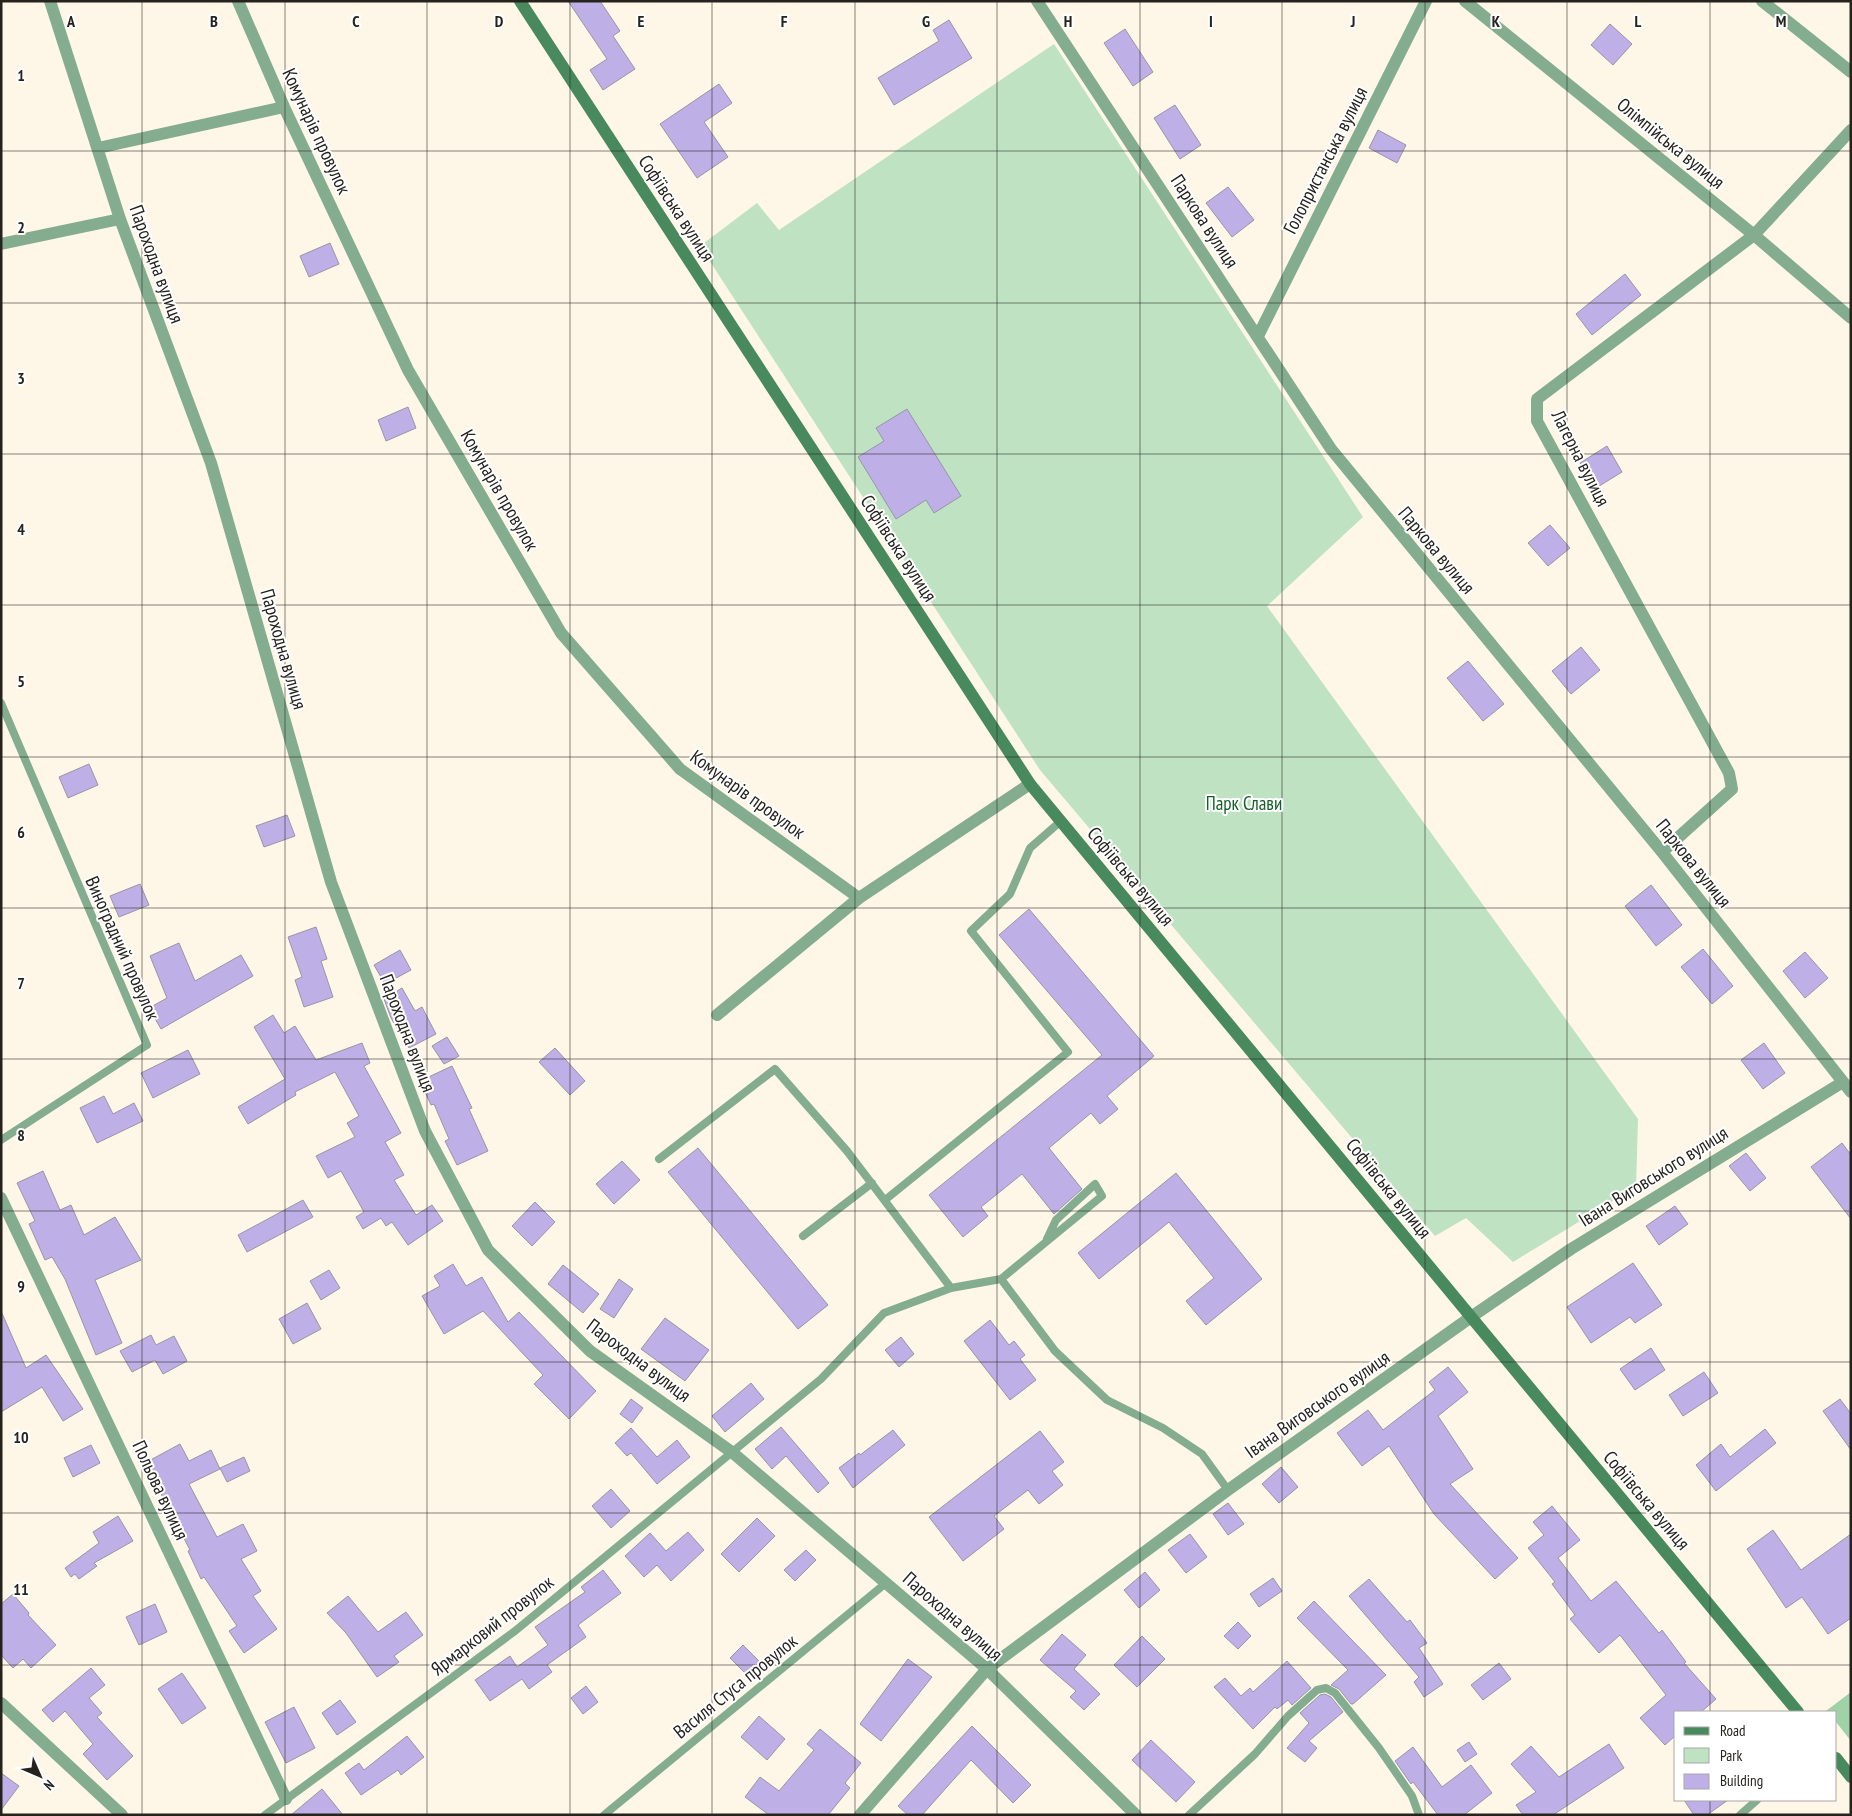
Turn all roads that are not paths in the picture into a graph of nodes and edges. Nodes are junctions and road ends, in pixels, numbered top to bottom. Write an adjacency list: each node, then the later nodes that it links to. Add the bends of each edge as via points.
1 (50, 1): 11 (street, Пароходна вулиця)
2 (238, 1): 9 (street, Комунарів провулок)
3 (520, 1): 18 (street, Софіївська вулиця)
4 (1037, 1): 16 (street, Паркова вулиця)
5 (1426, 1): 16 (street, Голопристанська вулиця)
6 (1465, 1): 13 (street, Олімпійська вулиця)
7 (1762, 1): 8 (street)
8 (1851, 72)
9 (284, 107): 11 (street); 21 (street, Комунарів провулок, via 408,370 561,633 680,769)
10 (1851, 130): 13 (street, Лагерна вулиця)
11 (98, 148): 12 (street, Пароходна вулиця)
12 (120, 219): 14 (street); 34 (street, Пароходна вулиця, via 211,463 331,882 425,1131 488,1250 590,1351)
13 (1754, 235): 15 (street, Олімпійська вулиця); 20 (street, Лагерна вулиця, via 1537,400 1537,421 1729,773 1732,789)
14 (1, 244)
15 (1851, 318)
16 (1258, 336): 20 (street, Паркова вулиця, via 1331,449)
17 (1, 703): 24 (lane, Виноградний провулок, via 147,1045)
18 (1030, 784): 19 (street, Софіївська вулиця); 21 (street)
19 (1061, 821): 28 (lane, via 1030,848 1010,894 971,931 1068,1052); 33 (street, Софіївська вулиця)
20 (1662, 852): 23 (street, Паркова вулиця)
21 (860, 898): 22 (street)
22 (717, 1015)
23 (1847, 1087): 33 (street, Івана Виговського вулиця, via 1571,1249)
24 (1, 1140)
25 (659, 1159): 26 (lane, via 775,1069)
26 (872, 1183): 28 (lane); 29 (lane)
27 (1, 1198): 42 (street, Польова вулиця)
28 (884, 1200): 32 (lane)
29 (803, 1236)
30 (1047, 1239): 30 (lane, via 1102,1196 1095,1184 1056,1220); 31 (lane)
31 (1001, 1279): 32 (lane, Ярмарковий провулок); 35 (lane, via 1056,1351 1108,1400 1163,1428 1202,1454)
32 (951, 1288): 34 (lane, Ярмарковий провулок, via 884,1313 821,1380)
33 (1471, 1317): 35 (street, Івана Виговського вулиця); 39 (street, Софіївська вулиця)
34 (733, 1453): 36 (street, Пароходна вулиця); 42 (lane, Ярмарковий провулок, via 515,1630)
35 (1228, 1490): 37 (street, Івана Виговського вулиця)
36 (886, 1583): 37 (street, Пароходна вулиця); 46 (lane, Василя Стуса провулок)
37 (987, 1669): 47 (street, Івана Виговського вулиця); 48 (street, Пароходна вулиця)
38 (1, 1703): 44 (street)
39 (1797, 1711)
40 (1837, 1759): 41 (street)
41 (1851, 1777)
42 (286, 1799): 45 (lane, Ярмарковий провулок)
43 (1756, 1801): 51 (lane)
44 (122, 1815)
45 (265, 1815)
46 (604, 1815)
47 (860, 1815)
48 (1136, 1815)
49 (1190, 1815): 50 (lane, via 1255,1754 1288,1716 1316,1690 1326,1688 1336,1693 1379,1748 1412,1796)
50 (1419, 1815)
51 (1740, 1815)

